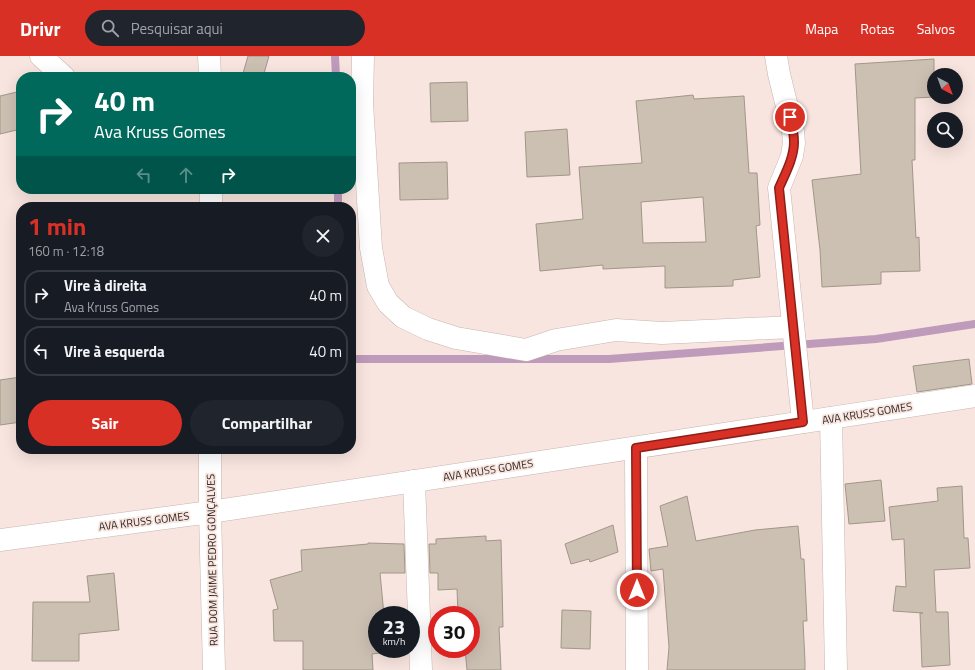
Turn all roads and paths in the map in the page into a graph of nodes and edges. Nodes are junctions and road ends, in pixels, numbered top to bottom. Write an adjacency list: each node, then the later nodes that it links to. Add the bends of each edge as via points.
1 (41, 56): 5 (street)
2 (209, 56): 6 (street)
3 (363, 56): 7 (street, via 362,103 371,248 378,286 388,303 403,317 456,338 526,350 556,340 616,330 662,333)
4 (776, 56): 7 (street, via 794,143 792,156 779,188)
5 (59, 72)
6 (210, 72)
7 (793, 327): 10 (street)
8 (975, 396): 9 (street, AVA KRUSS GOMES)
9 (831, 418): 10 (street, AVA KRUSS GOMES); 19 (street)
10 (803, 422): 11 (street, AVA KRUSS GOMES)
11 (636, 448): 13 (street, AVA KRUSS GOMES); 18 (street)
12 (210, 454): 14 (street, RUA DOM JAIME PEDRO GONÇALVES)
13 (414, 481): 14 (street, AVA KRUSS GOMES); 17 (street)
14 (210, 512): 15 (street, AVA KRUSS GOMES); 16 (street, RUA DOM JAIME PEDRO GONÇALVES)
15 (0, 540)
16 (214, 670)
17 (421, 670)
18 (637, 670)
19 (836, 670)

